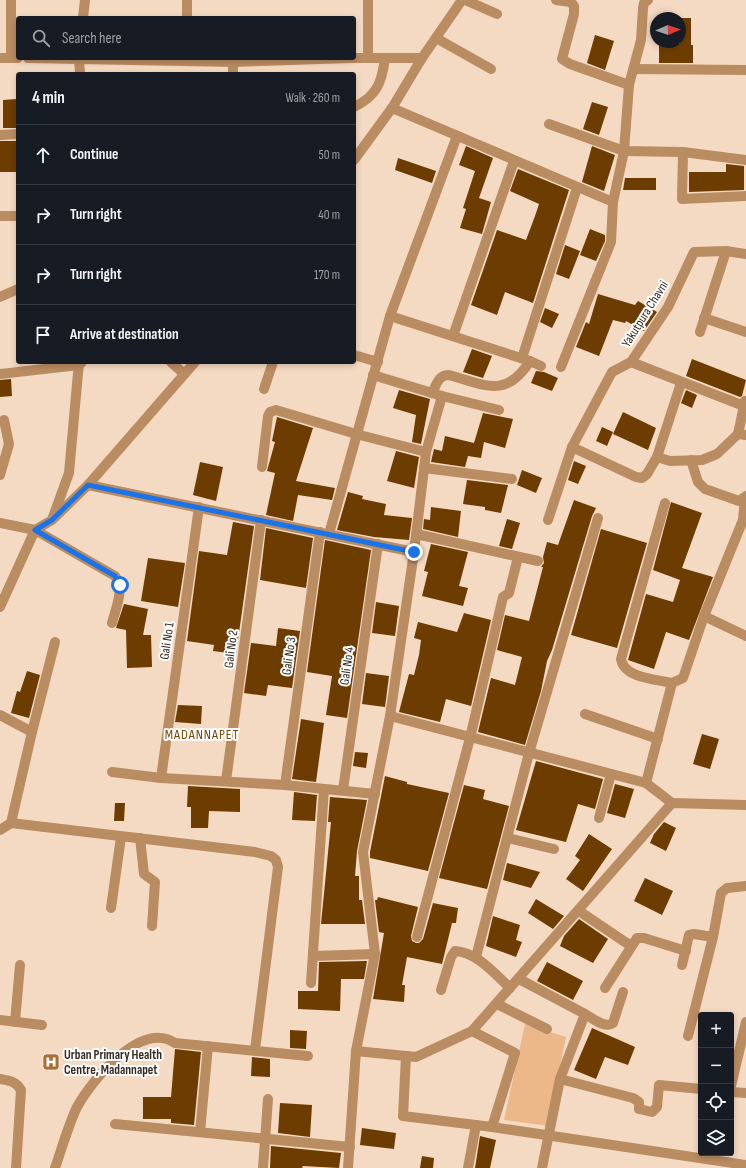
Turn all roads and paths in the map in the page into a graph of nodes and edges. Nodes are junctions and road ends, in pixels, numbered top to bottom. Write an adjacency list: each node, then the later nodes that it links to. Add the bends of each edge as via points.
1 (11, 0): 15 (street)
2 (86, 0): 10 (street)
3 (187, 0): 11 (street)
4 (368, 0): 13 (street)
5 (462, 0): 12 (street)
6 (465, 0): 9 (street)
7 (556, 0): 28 (street, via 571,2 574,6 562,59)
8 (648, 0): 23 (street, via 644,3 641,40)
9 (497, 14)
10 (83, 16)
11 (187, 16)
12 (436, 38): 18 (street); 24 (street)
13 (368, 57): 16 (street); 17 (street)
14 (0, 58): 15 (street)
15 (15, 58)
16 (356, 58)
17 (385, 58): 18 (street); 29 (street, via 383,74 377,88 368,101)
18 (422, 58): 30 (street)
19 (79, 60): 26 (street)
20 (187, 60): 22 (street)
21 (293, 60): 22 (street)
22 (233, 62): 27 (street)
23 (634, 69): 25 (street); 28 (street)
24 (491, 70)
25 (746, 70)
26 (80, 72)
27 (233, 72)
28 (629, 85): 35 (street)
29 (356, 106)
30 (392, 108): 34 (street); 37 (street)
31 (549, 124): 35 (street)
32 (16, 134): 33 (street)
33 (0, 135)
34 (457, 136): 39 (street); 49 (street, Gali No 3)
35 (624, 151): 36 (street); 42 (street)
36 (683, 152): 38 (street); 41 (street, via 682,199)
37 (356, 157)
38 (746, 160)
39 (514, 161): 40 (street); 53 (street)
40 (577, 188): 42 (street); 55 (street)
41 (746, 196)
42 (614, 202): 64 (street, via 611,242)
43 (0, 216): 44 (street)
44 (16, 216)
45 (726, 251): 46 (street, Yakutpura Chavni); 50 (street); 57 (street, Yakutpura Chavni, via 694,252 668,307)
46 (746, 254)
47 (16, 290): 48 (street)
48 (0, 297)
49 (390, 316): 53 (street); 56 (street, Gali No 3)
50 (704, 318): 51 (street); 52 (street)
51 (700, 332)
52 (746, 332)
53 (453, 336): 55 (street)
54 (356, 356): 56 (street)
55 (526, 360): 63 (street); 70 (street, via 523,372 503,386 491,386 444,375 439,378)
56 (378, 362): 67 (street, Gali No 3)
57 (630, 362): 68 (street); 76 (street, Yakutpura Chavni, via 612,372)
58 (73, 364): 65 (street)
59 (80, 364): 89 (street, via 69,473)
60 (173, 364): 66 (street)
61 (193, 364): 66 (street)
62 (272, 364): 69 (street)
63 (541, 366)
64 (561, 368)
65 (0, 374)
66 (184, 374): 84 (street)
67 (373, 375): 70 (street); 74 (street, Gali No 3)
68 (681, 383): 71 (street); 78 (street)
69 (264, 389)
70 (437, 395): 72 (street); 77 (street)
71 (745, 402): 75 (street)
72 (499, 410)
73 (4, 420): 82 (street, via 9,444)
74 (356, 434): 77 (street); 80 (street, via 279,410 273,411 268,416); 94 (street, Gali No 3)
75 (742, 435): 79 (street, via 710,458)
76 (572, 447): 78 (street, via 639,478 646,476); 91 (street, Yakutpura Chavni)
77 (426, 452): 81 (street)
78 (657, 457): 79 (street, via 670,461)
79 (691, 460): 85 (street, via 698,482 705,489 739,500)
80 (262, 467)
81 (424, 468): 83 (street); 95 (street)
82 (0, 475)
83 (512, 479)
84 (88, 485): 87 (street); 89 (street)
85 (746, 497): 101 (street, via 743,520)
86 (665, 503): 105 (street, via 620,659 630,673)
87 (199, 507): 90 (street); 115 (street, Gali No 1)
88 (598, 518): 112 (street)
89 (52, 520): 93 (street)
90 (261, 520): 94 (street); 116 (street, Gali No 2)
91 (548, 520)
92 (0, 523): 93 (street)
93 (35, 530): 100 (street); 102 (street, via 115,576 120,585 120,592)
94 (324, 533): 96 (street); 118 (street, Gali No 3)
95 (416, 534): 97 (street); 98 (street)
96 (378, 544): 97 (street); 120 (street, Gali No 4)
97 (414, 552): 108 (street)
98 (518, 557): 99 (street); 110 (street, via 509,593 503,597)
99 (538, 561)
100 (0, 606)
101 (704, 616): 103 (street); 105 (street, via 683,678)
102 (112, 623)
103 (745, 633)
104 (55, 642): 109 (street)
105 (672, 683): 111 (street)
106 (585, 714): 111 (street)
107 (0, 715): 109 (street)
108 (390, 716): 110 (street); 121 (street)
109 (32, 732): 125 (street)
110 (470, 738): 112 (street); 135 (street)
111 (658, 739): 117 (street)
112 (529, 753): 114 (street); 129 (street)
113 (112, 772): 115 (street)
114 (610, 774): 117 (street); 124 (street)
115 (161, 778): 116 (street)
116 (226, 781): 118 (street)
117 (646, 783): 122 (street)
118 (285, 785): 119 (street)
119 (324, 789): 120 (street); 140 (street)
120 (343, 790): 121 (street)
121 (375, 794): 139 (street, via 363,852)
122 (672, 804): 123 (street); 133 (street)
123 (746, 805)
124 (599, 818)
125 (11, 823): 126 (street); 127 (street)
126 (0, 830)
127 (122, 837): 128 (street); 132 (street)
128 (140, 838): 134 (street, via 144,874 155,882); 160 (street, via 255,852 276,860 278,866)
129 (508, 838): 130 (street); 141 (street)
130 (554, 849)
131 (746, 886): 136 (street, via 727,888 721,894)
132 (111, 908)
133 (579, 911): 137 (street); 144 (street)
134 (152, 926)
135 (417, 937)
136 (713, 937): 138 (street, via 691,934); 158 (street)
137 (631, 946): 138 (street, via 640,937); 147 (street)
138 (686, 951): 143 (street)
139 (375, 954): 140 (street); 161 (street)
140 (314, 956): 145 (street)
141 (476, 957): 146 (street); 148 (street, via 463,951 455,951)
142 (20, 964): 153 (street)
143 (682, 965)
144 (519, 979): 146 (street); 151 (street)
145 (311, 984)
146 (510, 988): 150 (street)
147 (605, 988)
148 (441, 990)
149 (623, 992): 151 (street, via 613,1024 606,1026)
150 (497, 1004): 156 (street); 157 (street)
151 (585, 1014): 165 (street)
152 (0, 1020): 153 (street)
153 (15, 1022): 155 (street)
154 (746, 1022): 166 (street)
155 (42, 1025)
156 (547, 1029)
157 (472, 1032): 163 (street, via 416,1057); 173 (street, via 515,1053)
158 (688, 1036)
159 (208, 1046): 160 (street); 174 (street); 180 (street, via 175,1043 162,1036 141,1041 121,1053 77,1107)
160 (255, 1050): 162 (street)
161 (356, 1051): 163 (street); 177 (street)
162 (308, 1056)
163 (406, 1056): 172 (street, via 403,1116)
164 (0, 1079): 179 (street, via 18,1084 21,1090)
165 (560, 1079): 167 (street, via 634,1098 639,1102 639,1109 652,1112 657,1107 659,1085); 175 (street)
166 (731, 1084)
167 (698, 1089)
168 (734, 1092): 169 (street)
169 (746, 1093)
170 (268, 1099): 176 (street)
171 (115, 1124): 174 (street)
172 (476, 1125): 173 (street); 183 (street)
173 (492, 1127): 175 (street)
174 (200, 1132): 176 (street)
175 (549, 1136): 178 (street); 184 (street)
176 (265, 1140): 177 (street); 181 (street)
177 (350, 1147): 182 (street)
178 (746, 1165)
179 (16, 1168)
180 (55, 1168)
181 (262, 1168)
182 (348, 1168)
183 (468, 1168)
184 (542, 1168)

